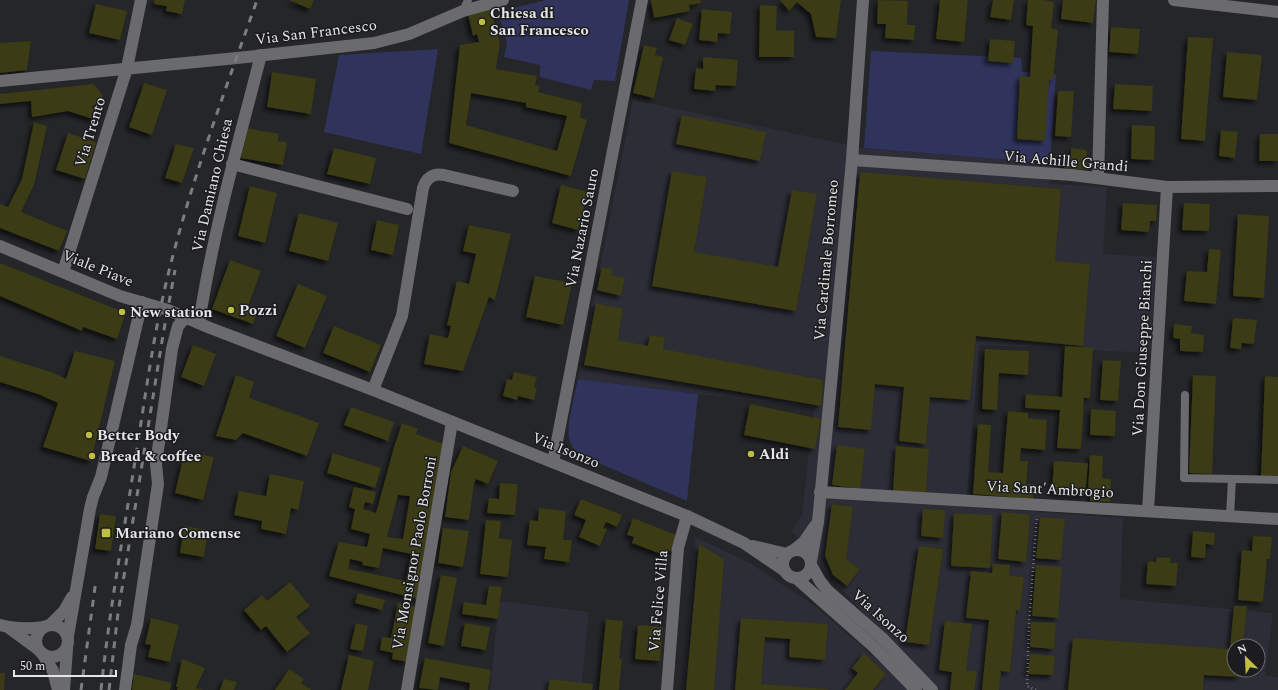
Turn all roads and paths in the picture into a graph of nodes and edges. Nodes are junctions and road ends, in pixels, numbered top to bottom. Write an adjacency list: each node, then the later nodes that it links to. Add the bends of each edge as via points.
1 (141, 0): 10 (street, Via Trento)
2 (503, 0): 7 (street, Via San Francesco)
3 (642, 0): 27 (street, Via Nazario Sauro)
4 (863, 0): 12 (street, Via Cardinale Borromeo)
5 (1103, 0): 14 (street)
6 (1174, 0): 8 (street)
7 (465, 6): 9 (street, Via San Francesco, via 409,34 384,41)
8 (1278, 12)
9 (261, 55): 10 (street, Via San Francesco); 13 (street, Via Damiano Chiesa)
10 (127, 68): 11 (street, Via San Francesco); 20 (street, Via Trento)
11 (0, 81)
12 (852, 160): 14 (street, Via Achille Grandi); 30 (street, Via Cardinale Borromeo)
13 (232, 164): 18 (street); 23 (street, Via Damiano Chiesa, via 206,277)
14 (1098, 178): 16 (street, Via Achille Grandi)
15 (1278, 186): 16 (street, Via Achille Grandi)
16 (1167, 187): 32 (street, Via Don Giuseppe Bianchi)
17 (512, 191): 24 (street, via 444,174 435,175 427,180 423,188 402,316)
18 (407, 209)
19 (0, 246): 20 (street, Viale Piave)
20 (63, 272): 21 (street, Viale Piave, via 120,296)
21 (142, 302): 22 (street, Viale Piave); 42 (street, via 101,478 92,502)
22 (186, 317): 23 (street, Via Isonzo); 50 (street, via 178,326 172,349 156,464 158,484)
23 (199, 323): 24 (street, Via Isonzo)
24 (373, 390): 26 (street, Via Isonzo)
25 (1185, 395): 28 (lane, via 1184,478)
26 (452, 422): 27 (street, Via Isonzo); 51 (street, Via Monsignor Paolo Borroni)
27 (553, 462): 33 (street, Via Isonzo)
28 (1232, 479): 29 (lane); 34 (lane)
29 (1278, 480)
30 (820, 492): 31 (street, Via Sant'Ambrogio); 36 (street, Via Cardinale Borromeo)
31 (1038, 505): 32 (street, Via Sant'Ambrogio); 55 (path, via 1026,686)
32 (1148, 511): 34 (street, Via Sant'Ambrogio)
33 (687, 516): 37 (street, Via Isonzo); 52 (street, Via Felice Villa, via 677,555)
34 (1230, 516): 35 (street, Via Sant'Ambrogio)
35 (1278, 520)
36 (818, 522): 38 (street, via 807,538); 39 (street, Via Cardinale Borromeo)
37 (744, 544): 38 (street, Via Isonzo); 40 (street, Via Isonzo)
38 (791, 552): 39 (street, via 806,553); 40 (street, via 784,562)
39 (811, 563): 41 (street, via 805,576); 54 (street, Via Isonzo, via 827,590 882,638)
40 (785, 571): 41 (street)
41 (796, 578): 53 (street, Via Isonzo, via 874,647)
42 (75, 591): 44 (street, via 64,611); 45 (street)
43 (5, 626): 44 (street, via 28,629); 47 (street)
44 (47, 626): 45 (street, via 55,624); 47 (street, via 37,635 36,642)
45 (68, 636): 46 (street)
46 (67, 648): 47 (street, via 61,654 50,657); 49 (street)
47 (41, 652): 48 (street, via 53,671)
48 (58, 690)
49 (64, 690)
50 (125, 690)
51 (407, 690)
52 (667, 690)
53 (916, 690)
54 (932, 690)
55 (1036, 690)

